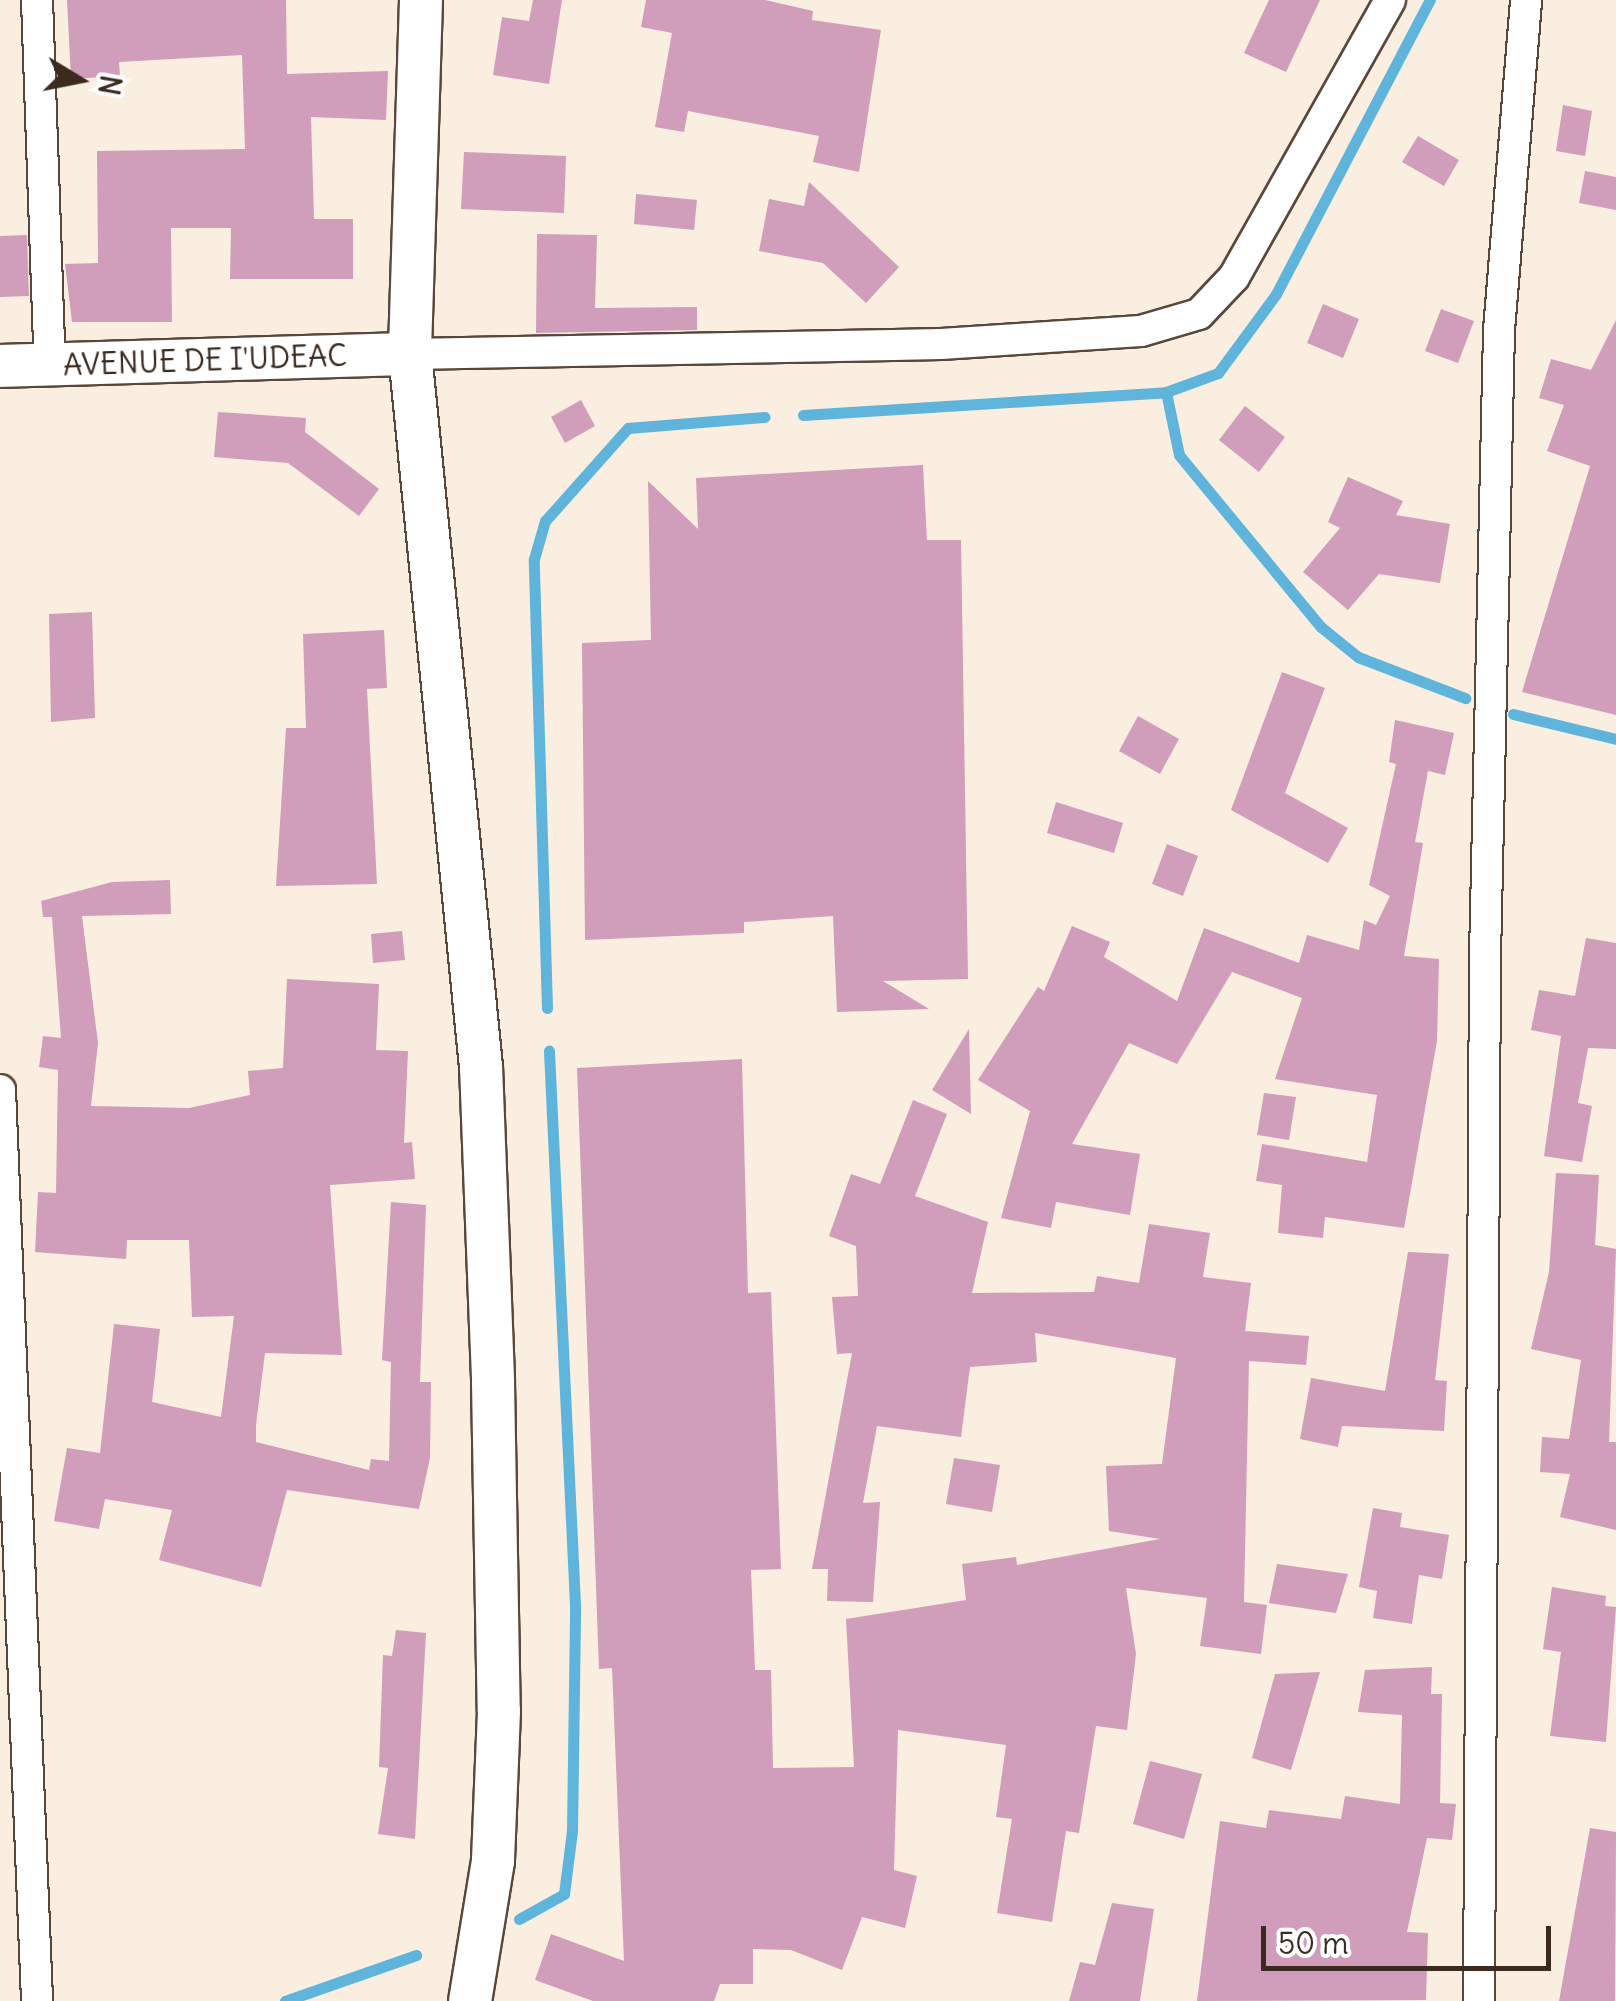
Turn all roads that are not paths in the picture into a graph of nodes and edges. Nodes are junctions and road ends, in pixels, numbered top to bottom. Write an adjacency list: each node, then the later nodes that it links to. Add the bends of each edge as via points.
1 (36, 0): 6 (street)
2 (421, 0): 5 (main road)
3 (1390, 0): 5 (street, via 1234,277 1199,314 1140,331 940,344)
4 (1526, 0): 11 (street, via 1500,330 1486,879)
5 (410, 354): 6 (main road, AVENUE DE I'UDEAC); 10 (main road, via 484,1125 499,1711 493,1861)
6 (50, 364): 7 (main road, AVENUE DE I'UDEAC)
7 (0, 366)
8 (0, 1090): 9 (street)
9 (37, 2001)
10 (470, 2001)
11 (1479, 2001)

